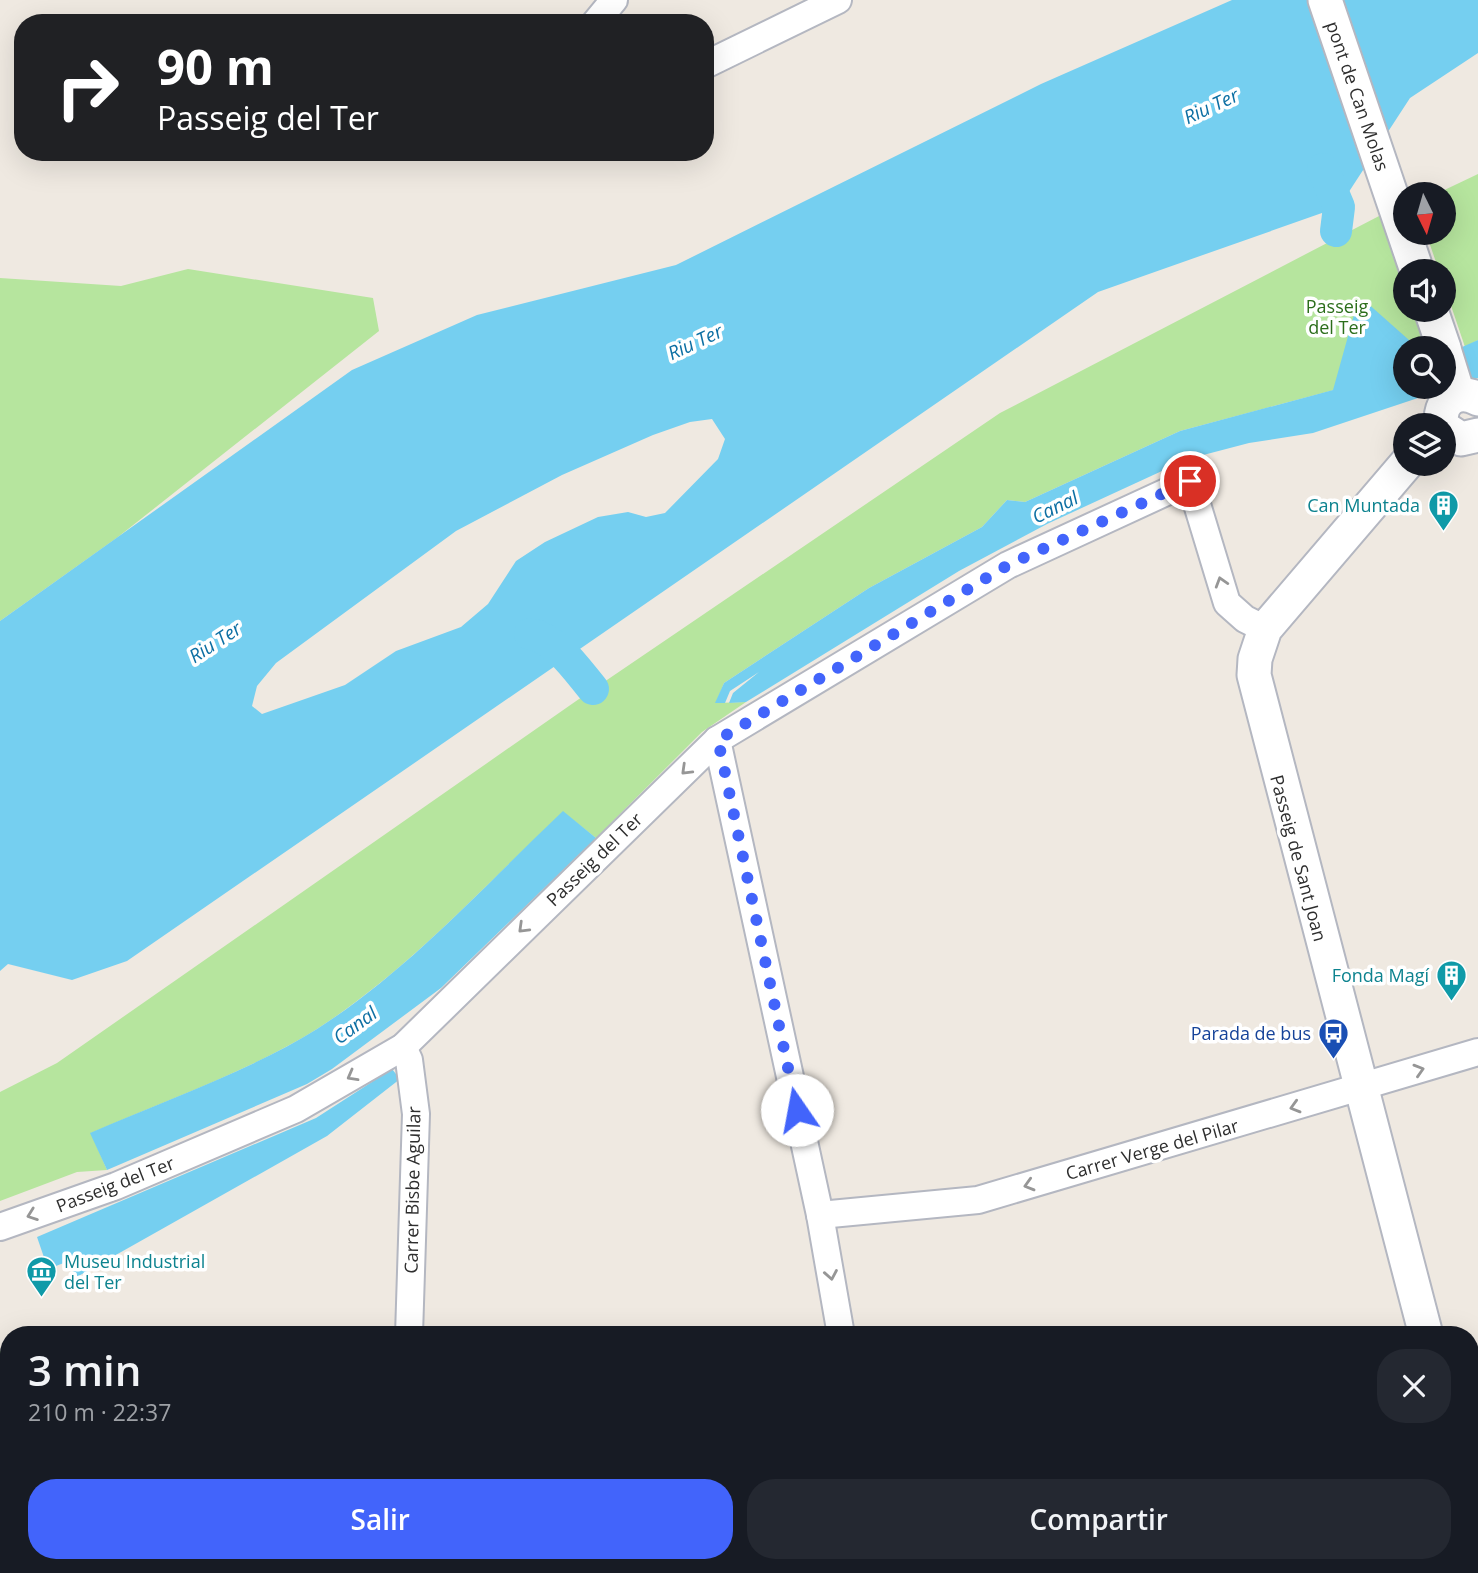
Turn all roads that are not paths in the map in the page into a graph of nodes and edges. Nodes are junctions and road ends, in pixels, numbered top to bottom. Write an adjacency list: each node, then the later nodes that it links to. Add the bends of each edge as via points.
1 (614, 0): 4 (street)
2 (838, 0): 5 (street)
3 (1325, 0): 6 (street, pont de Can Molas)
4 (603, 14)
5 (714, 61)
6 (1414, 259)
7 (1456, 376): 8 (street)
8 (1464, 394): 9 (street, via 1444,405)
9 (1463, 436)
10 (1396, 476): 11 (street)
11 (1265, 629): 12 (street, Passeig del Ter, one-way to 12, via 1227,603 1190,481 1008,565); 15 (street, Passeig de Sant Joan, via 1255,659 1257,696)
12 (718, 740): 13 (street, Passeig del Ter, one-way to 13); 16 (street)
13 (403, 1047): 17 (street, Passeig del Ter, one-way to 17, via 296,1108 116,1186); 18 (street, Carrer Bisbe Aguilar, via 410,1060 416,1114)
14 (1478, 1052): 15 (street, Carrer Verge del Pilar, one-way to 14)
15 (1360, 1088): 16 (street, Carrer Verge del Pilar, one-way to 16, via 978,1199); 20 (street, Passeig de Sant Joan)
16 (820, 1215): 19 (street, one-way to 19)
17 (0, 1227)
18 (409, 1326)
19 (839, 1326)
20 (1424, 1326)

